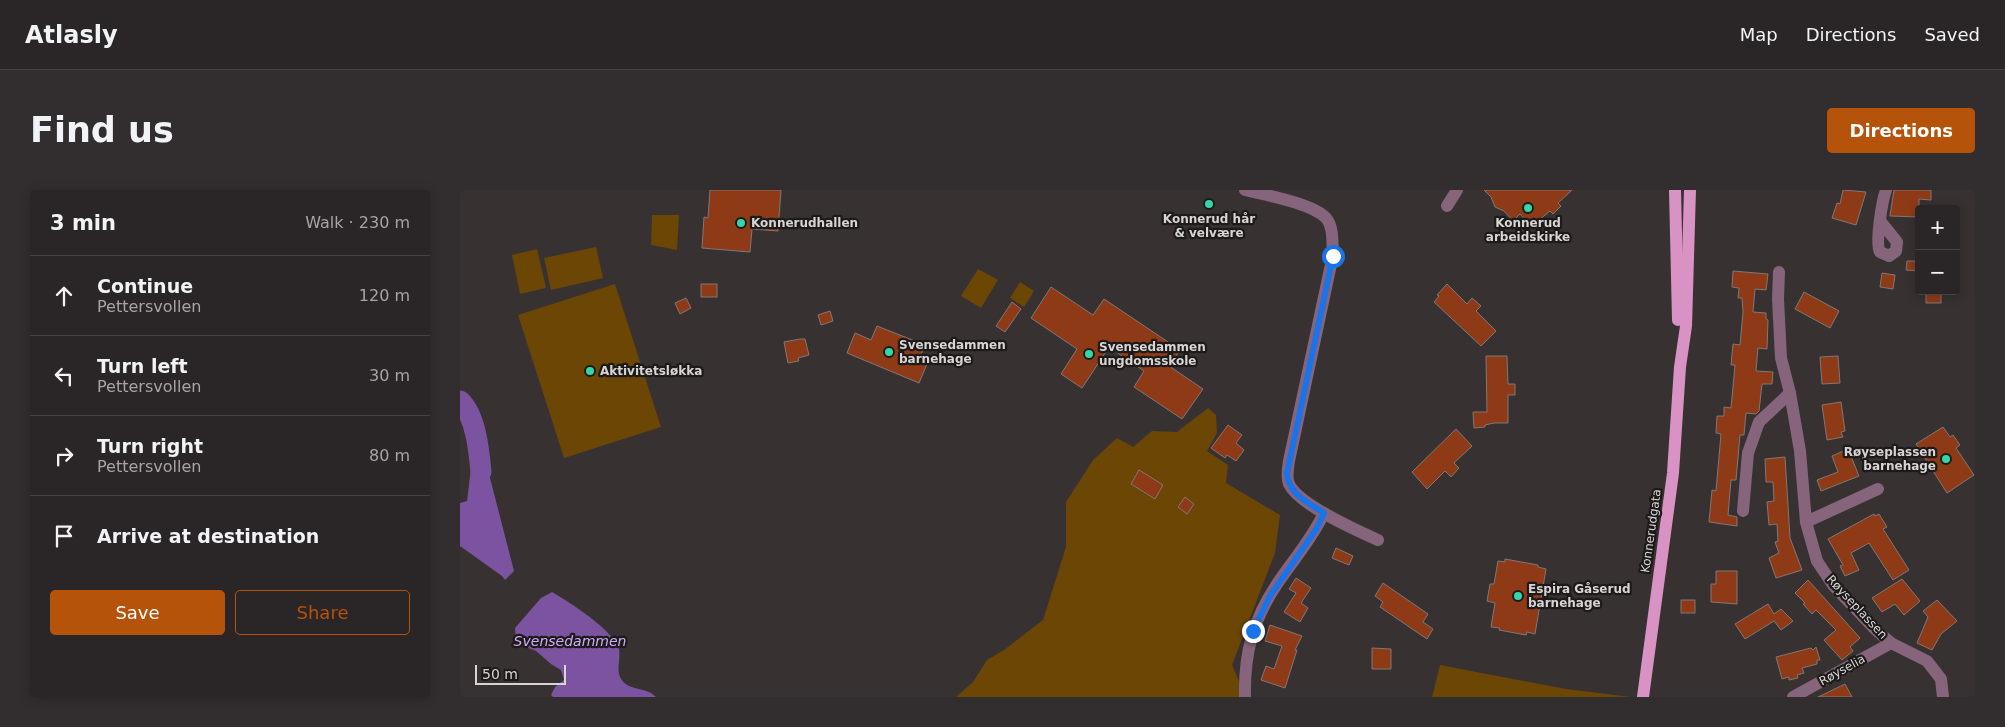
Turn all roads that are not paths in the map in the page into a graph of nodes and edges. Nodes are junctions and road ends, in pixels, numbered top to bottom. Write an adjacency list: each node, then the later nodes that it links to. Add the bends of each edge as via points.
1 (1245, 190): 13 (street, via 1312,208 1325,217 1331,232 1333,256 1287,473 1289,484 1299,497)
2 (1457, 190): 6 (street)
3 (1675, 190): 9 (main road, Konnerudgata)
4 (1690, 190): 9 (main road, Konnerudgata, via 1686,326)
5 (1886, 190): 7 (street)
6 (1447, 206)
7 (1881, 222)
8 (1779, 272): 10 (street, Røyseplassen, via 1781,358)
9 (1680, 368): 18 (main road, Konnerudgata, via 1673,473)
10 (1790, 393): 12 (street, via 1759,422 1748,453); 14 (street, Røyseplassen, via 1800,451)
11 (1878, 489): 14 (street)
12 (1743, 511)
13 (1324, 513): 15 (street); 17 (street, via 1278,582 1253,631 1245,659)
14 (1806, 522): 16 (street, Røyseplassen, via 1817,561 1833,585)
15 (1378, 540)
16 (1890, 643): 19 (street, Røyselia); 20 (street, Røyseplassen, via 1927,661 1941,679)
17 (1245, 697)
18 (1643, 697)
19 (1793, 697)
20 (1943, 697)

